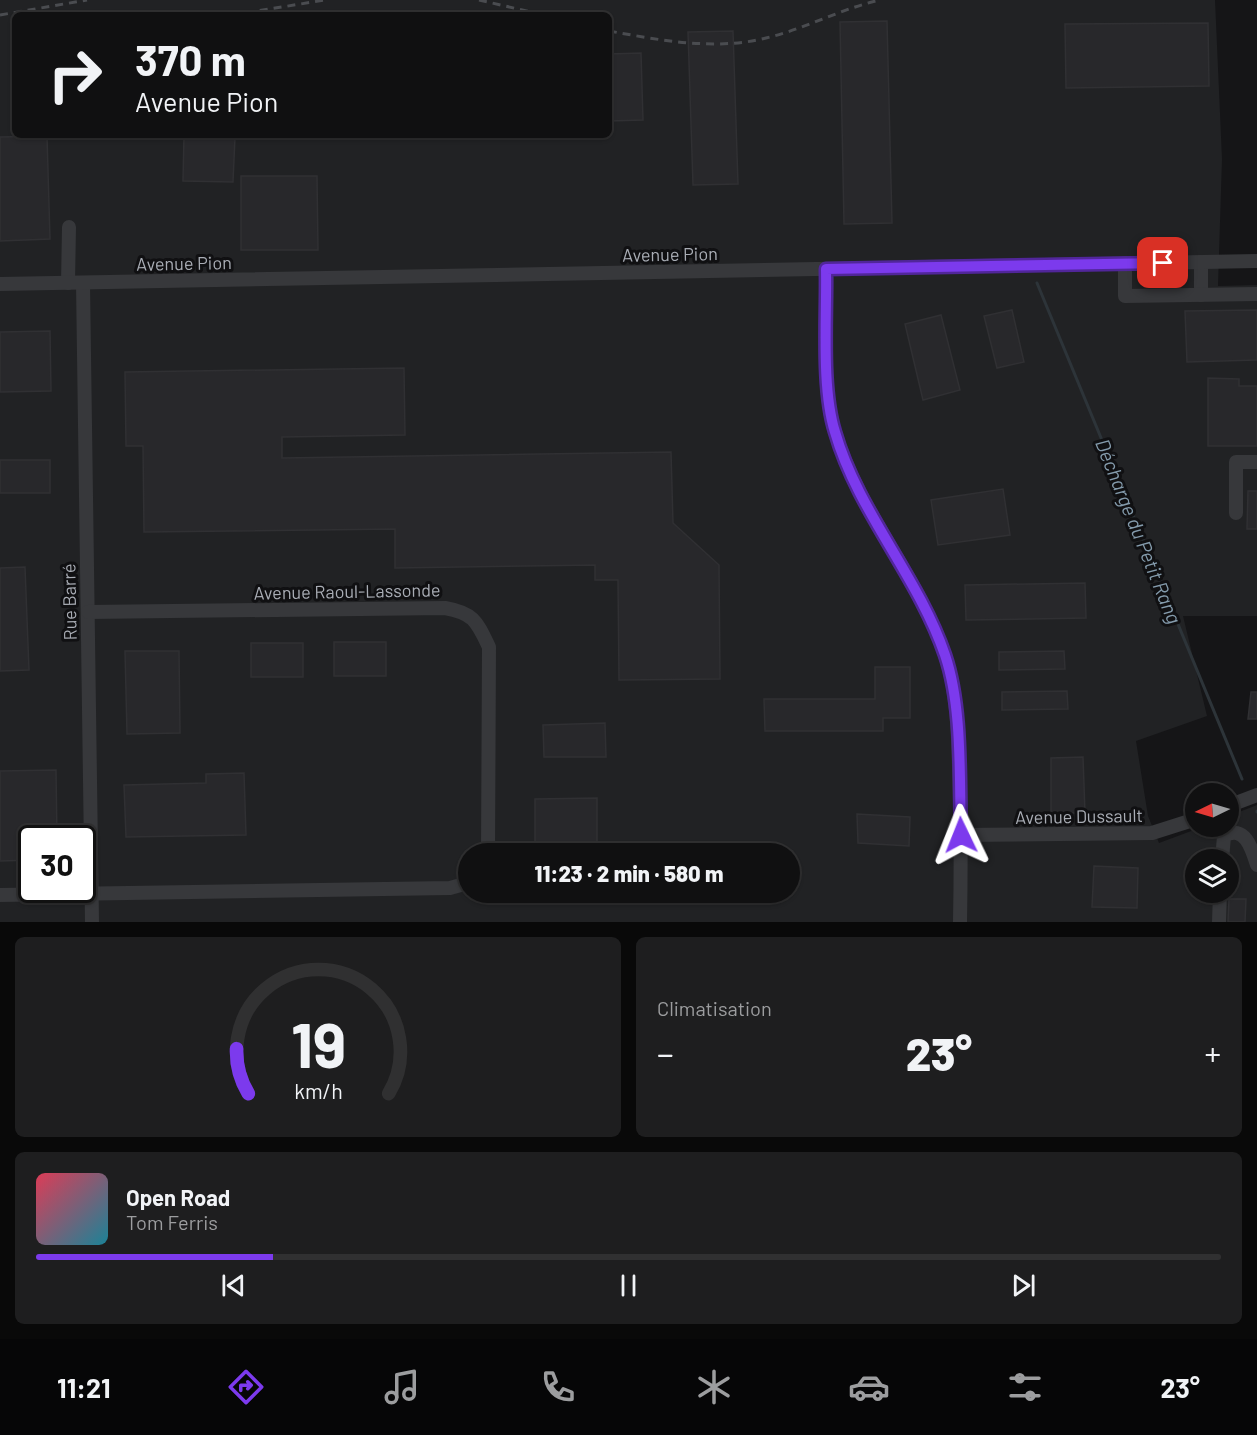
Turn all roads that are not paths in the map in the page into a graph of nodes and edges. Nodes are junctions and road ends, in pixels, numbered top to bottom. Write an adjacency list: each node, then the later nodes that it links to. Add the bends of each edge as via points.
1 (69, 227): 6 (street)
2 (1257, 261): 3 (street, Avenue Pion)
3 (1201, 262): 4 (street, Avenue Pion); 10 (street)
4 (1125, 263): 5 (street, Avenue Pion); 10 (street, via 1125,296)
5 (826, 269): 7 (street, Avenue Pion); 18 (street, via 828,381 834,430 853,479 916,591 945,656 957,721)
6 (68, 283): 7 (street, Avenue Pion); 8 (street, Avenue Pion)
7 (83, 283): 13 (street, Rue Barré)
8 (0, 284)
9 (1257, 294): 10 (street)
10 (1202, 295)
11 (1257, 462): 12 (street, via 1236,462)
12 (1236, 513)
13 (87, 612): 17 (street, Rue Barré); 19 (street, Avenue Raoul-Lassonde, via 445,608 462,611 477,621 489,647)
14 (1257, 795): 15 (street)
15 (1239, 802)
16 (1185, 822): 18 (street, Avenue Dussault, via 1152,833)
17 (90, 825)
18 (961, 835): 29 (street)
19 (488, 843)
20 (1223, 849): 21 (street, via 1224,836 1239,833)
21 (1257, 865)
22 (458, 886): 23 (street)
23 (96, 894)
24 (0, 895): 25 (street)
25 (18, 895)
26 (91, 903): 28 (street, Rue Barré)
27 (1220, 903): 30 (street)
28 (92, 922)
29 (960, 922)
30 (1219, 922)

